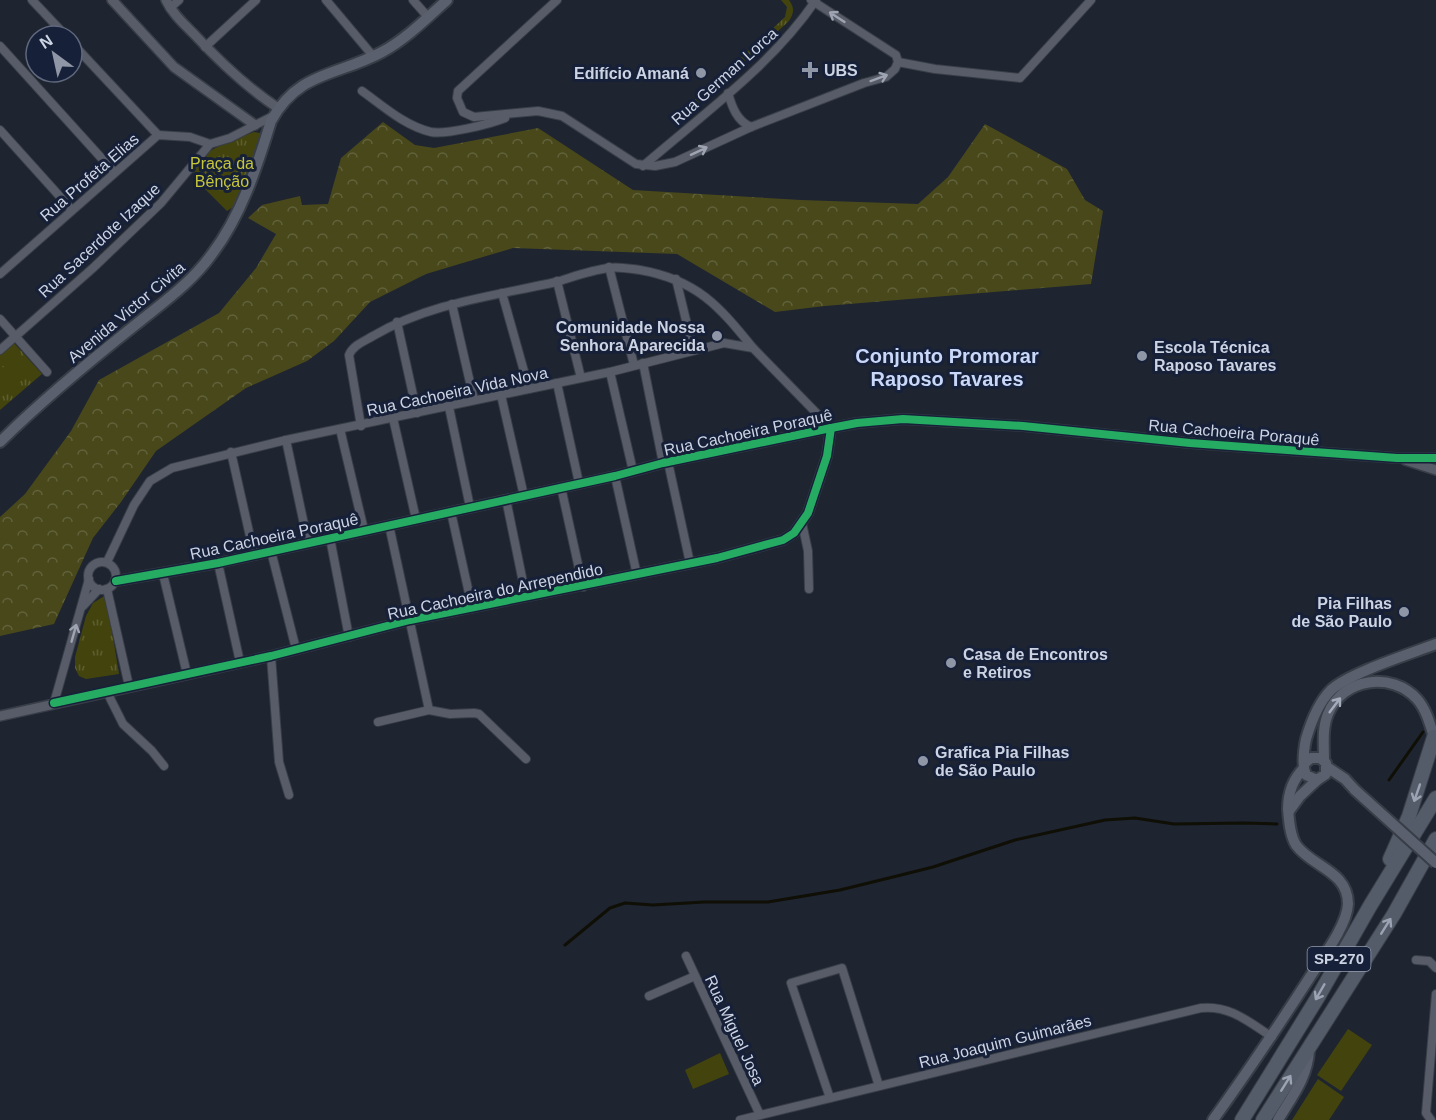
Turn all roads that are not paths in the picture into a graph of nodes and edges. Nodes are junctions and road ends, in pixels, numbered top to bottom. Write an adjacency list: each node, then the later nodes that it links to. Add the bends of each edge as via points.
1 (32, 0): 13 (street)
2 (112, 0): 23 (street, via 174,67)
3 (179, 0): 11 (street)
4 (256, 0): 15 (street)
5 (326, 0): 17 (street)
6 (413, 0): 12 (street)
7 (447, 0): 12 (main road, Avenida Victor Civita)
8 (556, 0): 22 (street, via 458,91 463,112 474,117)
9 (1091, 0): 18 (street, via 1020,78)
10 (814, 1): 18 (street, one-way to 10, via 896,54); 20 (street, Rua German Lorca, via 788,37)
11 (168, 4): 15 (street)
12 (428, 17): 17 (main road, Avenida Victor Civita, via 399,42)
13 (55, 24)
14 (0, 46): 29 (street)
15 (205, 47): 21 (street)
16 (84, 56): 26 (street)
17 (374, 56): 21 (main road, Avenida Victor Civita, via 312,79 294,91)
18 (898, 62): 24 (street, one-way to 18, via 886,77)
19 (362, 90): 22 (street, via 399,117 434,133 493,123)
20 (728, 93): 24 (street, via 733,109); 28 (street, Rua German Lorca)
21 (276, 112): 23 (street); 58 (main road, Avenida Victor Civita, via 240,208 201,268)
22 (518, 114): 28 (street, via 538,111 562,116)
23 (255, 125): 27 (street)
24 (751, 127): 28 (street, one-way to 24, via 668,165)
25 (0, 130): 30 (street)
26 (158, 135): 27 (street, Rua Profeta Elias, via 190,136); 29 (street, Rua Profeta Elias)
27 (210, 144): 39 (street, Rua Sacerdote Izaque, via 160,203)
28 (643, 166)
29 (114, 172): 30 (street, Rua Profeta Elias)
30 (72, 210): 32 (street, Rua Profeta Elias)
31 (609, 267): 33 (street); 34 (street); 43 (street)
32 (0, 274)
33 (676, 279): 40 (street, via 723,311); 42 (street)
34 (557, 281): 35 (street); 46 (street)
35 (502, 293): 36 (street); 48 (street)
36 (452, 304): 38 (street); 50 (street)
37 (0, 319): 39 (street)
38 (397, 322): 52 (street); 54 (street, via 351,350 349,359)
39 (15, 337): 41 (street, Rua Sacerdote Izaque); 44 (street)
40 (753, 348): 42 (street, Rua Cachoeira Vida Nova, via 724,343); 55 (street)
41 (0, 350)
42 (693, 350): 43 (street, Rua Cachoeira Vida Nova)
43 (638, 364): 45 (street, Rua Cachoeira Vida Nova); 62 (street)
44 (47, 372)
45 (610, 372): 46 (street, Rua Cachoeira Vida Nova); 64 (street)
46 (581, 378): 47 (street, Rua Cachoeira Vida Nova)
47 (557, 383): 48 (street, Rua Cachoeira Vida Nova); 66 (street)
48 (529, 389): 49 (street, Rua Cachoeira Vida Nova)
49 (501, 395): 50 (street, Rua Cachoeira Vida Nova); 68 (street)
50 (474, 400): 51 (street, Rua Cachoeira Vida Nova)
51 (449, 406): 52 (street, Rua Cachoeira Vida Nova); 70 (street)
52 (417, 413): 53 (street, Rua Cachoeira Vida Nova)
53 (393, 418): 54 (street, Rua Cachoeira Vida Nova); 72 (street)
54 (361, 426): 56 (street, Rua Cachoeira Vida Nova)
55 (831, 428): 60 (street, Rua Cachoeira Poraquê, via 879,420 914,420); 62 (street, Rua Cachoeira Poraquê); 73 (street, Rua Cachoeira do Arrependido, via 827,456)
56 (340, 429): 57 (street, Rua Cachoeira Vida Nova); 75 (street)
57 (286, 440): 59 (street, Rua Cachoeira Vida Nova); 77 (street)
58 (0, 442)
59 (231, 452): 79 (street); 80 (street, Rua Cachoeira Vida Nova, via 172,468 150,481)
60 (1397, 458): 61 (street, Rua Cachoeira Poraquê); 63 (street, Rua Cachoeira Poraquê)
61 (1436, 458)
62 (666, 463): 64 (street, Rua Cachoeira Poraquê); 82 (street)
63 (1436, 470)
64 (633, 471): 65 (street, Rua Cachoeira Poraquê)
65 (615, 476): 66 (street, Rua Cachoeira Poraquê); 84 (street)
66 (579, 483): 67 (street, Rua Cachoeira Poraquê)
67 (561, 487): 68 (street, Rua Cachoeira Poraquê); 87 (street)
68 (524, 496): 69 (street, Rua Cachoeira Poraquê)
69 (506, 499): 70 (street, Rua Cachoeira Poraquê); 90 (street)
70 (470, 507): 71 (street, Rua Cachoeira Poraquê)
71 (451, 512): 72 (street, Rua Cachoeira Poraquê); 92 (street)
72 (416, 519): 74 (street, Rua Cachoeira Poraquê)
73 (802, 523): 82 (street, Rua Cachoeira do Arrependido, via 783,540); 89 (street, via 808,551)
74 (388, 525): 75 (street, Rua Cachoeira Poraquê); 93 (street)
75 (364, 530): 76 (street, Rua Cachoeira Poraquê)
76 (330, 538): 77 (street, Rua Cachoeira Poraquê); 94 (street)
77 (308, 543): 78 (street, Rua Cachoeira Poraquê)
78 (272, 551): 79 (street, Rua Cachoeira Poraquê); 96 (street)
79 (254, 554): 81 (street, Rua Cachoeira Poraquê)
80 (107, 562): 85 (street, via 94,564); 86 (street, via 115,569)
81 (219, 563): 83 (street, Rua Cachoeira Poraquê); 98 (street)
82 (690, 563): 84 (street, Rua Cachoeira do Arrependido)
83 (163, 574): 86 (street, Rua Cachoeira Poraquê); 99 (street)
84 (637, 575): 87 (street, Rua Cachoeira do Arrependido)
85 (89, 579): 88 (street, via 93,586); 91 (street)
86 (116, 580): 88 (street)
87 (583, 587): 90 (street, Rua Cachoeira do Arrependido)
88 (103, 589): 91 (street); 100 (street)
89 (809, 589)
90 (526, 597): 92 (street, Rua Cachoeira do Arrependido)
91 (81, 607): 102 (street, one-way to 91)
92 (472, 607): 93 (street, Rua Cachoeira do Arrependido)
93 (410, 620): 94 (street, Rua Cachoeira do Arrependido); 103 (street)
94 (349, 637): 96 (street, Rua Cachoeira do Arrependido)
95 (1436, 644): 109 (main road, via 1345,680 1331,690 1308,733)
96 (296, 649): 97 (street, Rua Cachoeira do Arrependido)
97 (271, 656): 98 (street, Rua Cachoeira do Arrependido); 111 (street, via 279,762)
98 (240, 662): 99 (street, Rua Cachoeira do Arrependido)
99 (187, 674): 100 (street, Rua Cachoeira do Arrependido)
100 (129, 686): 101 (street, Rua Cachoeira do Arrependido)
101 (107, 692): 102 (street, Rua Cachoeira do Arrependido); 108 (street, via 123,723)
102 (54, 703): 104 (street, Rua Cachoeira do Arrependido)
103 (429, 710): 105 (street); 107 (street, via 479,714)
104 (0, 716)
105 (378, 722)
106 (1435, 733): 110 (main road, one-way to 106, via 1325,722 1333,705 1353,687 1369,682 1395,684 1412,694 1423,707); 116 (highway, one-way to 116, via 1409,816)
107 (526, 759)
108 (164, 766)
109 (1304, 766): 110 (main road, via 1306,776); 110 (main road, via 1316,757); 113 (main road, via 1290,792)
110 (1323, 771): 113 (main road); 115 (main road, bridge, via 1345,779)
111 (289, 795)
112 (1436, 798): 116 (highway, SP-270)
113 (1288, 811): 123 (main road, via 1297,846 1339,880 1347,895 1347,909 1341,927)
114 (1436, 839): 124 (highway, SP-270, one-way to 114, via 1394,914)
115 (1436, 863)
116 (1370, 906): 130 (highway, SP-270, one-way to 130)
117 (686, 956): 120 (street, Rua Miguel Josa)
118 (1416, 960): 119 (street, via 1429,961)
119 (1436, 968)
120 (695, 976): 122 (street); 127 (street, Rua Miguel Josa)
121 (1436, 994): 133 (street, via 1426,1113)
122 (649, 996)
123 (1272, 1037): 125 (street, Rua Joaquim Guimarães, via 1241,1016 1215,1006); 129 (main road)
124 (1309, 1046): 131 (highway, SP-270, one-way to 124); 132 (main road, via 1307,1068)
125 (879, 1086): 126 (street, Rua Joaquim Guimarães); 126 (street, via 843,968 791,983)
126 (830, 1098): 127 (street, Rua Joaquim Guimarães)
127 (760, 1115): 128 (street, Rua Joaquim Guimarães)
128 (740, 1120)
129 (1213, 1120)
130 (1242, 1120)
131 (1263, 1120)
132 (1278, 1120)
133 (1431, 1120)

